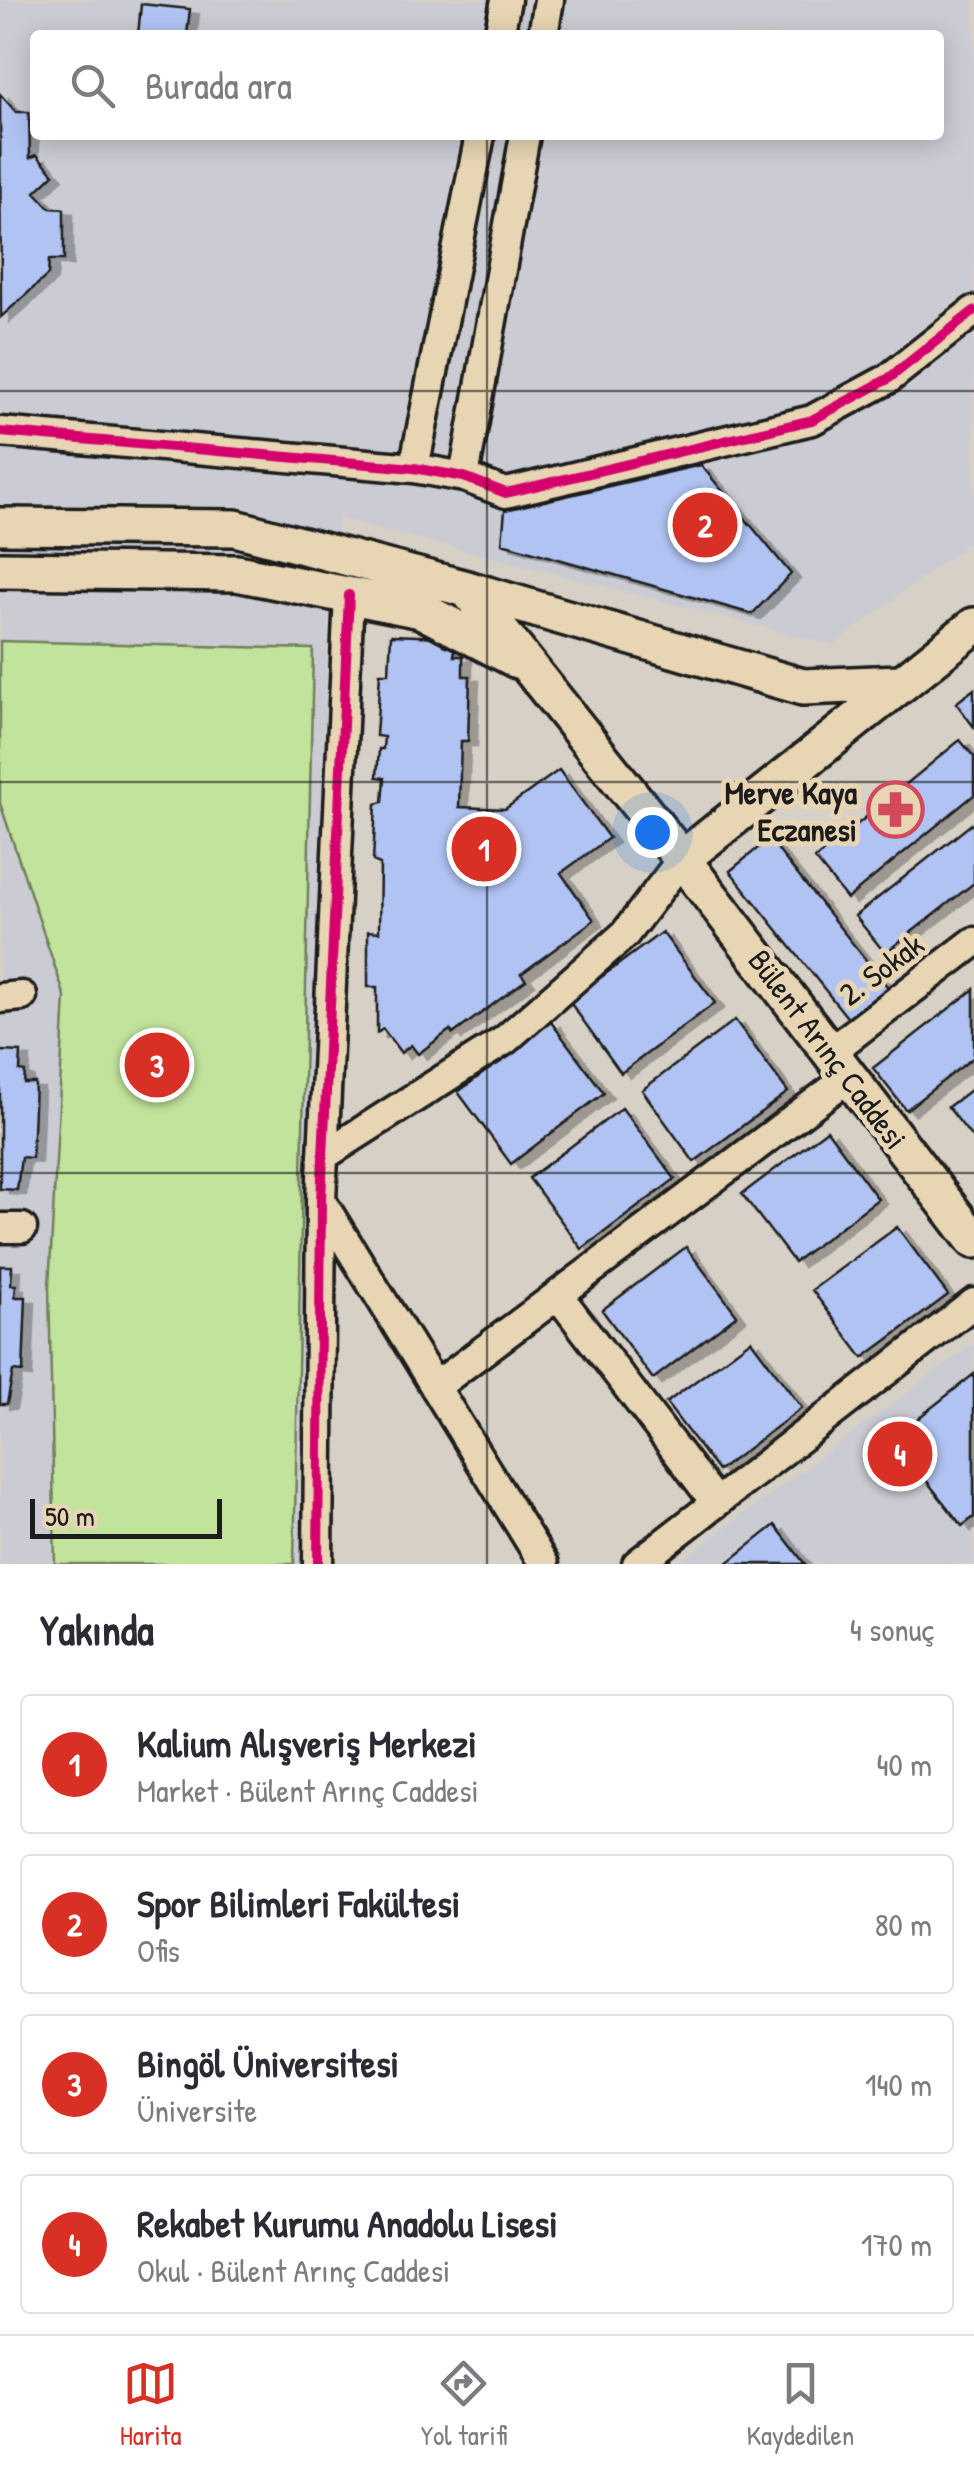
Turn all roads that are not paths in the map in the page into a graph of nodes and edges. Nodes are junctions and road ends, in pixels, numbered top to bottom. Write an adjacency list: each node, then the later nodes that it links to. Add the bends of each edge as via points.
1 (506, 0): 3 (street)
2 (549, 0): 4 (street)
3 (500, 30)
4 (544, 30)
5 (479, 140): 9 (street)
6 (524, 140): 10 (street)
7 (974, 311): 10 (street, via 888,379 812,420 506,493)
8 (0, 432): 9 (street)
9 (414, 468): 10 (street)
10 (464, 477)
11 (0, 526): 13 (street, via 235,528)
12 (0, 570): 14 (street, via 237,573)
13 (467, 589): 16 (street, Bülent Arınç Caddesi); 17 (street, via 803,687)
14 (349, 596): 16 (street, via 421,610); 21 (street)
15 (974, 626): 17 (street)
16 (526, 665): 18 (street, Bülent Arınç Caddesi)
17 (900, 683): 18 (street)
18 (682, 859): 20 (street, Bülent Arınç Caddesi); 21 (street, via 625,934 505,1040)
19 (974, 942): 20 (street, 2. Sokak)
20 (840, 1064): 23 (street, Bülent Arınç Caddesi); 24 (street, 2. Sokak)
21 (323, 1156): 22 (street)
22 (320, 1200): 26 (street); 28 (street)
23 (974, 1240)
24 (558, 1295): 26 (street, 2. Sokak); 27 (street)
25 (974, 1302): 27 (street)
26 (435, 1387): 29 (street)
27 (716, 1503): 30 (street)
28 (318, 1564)
29 (544, 1564)
30 (637, 1564)

